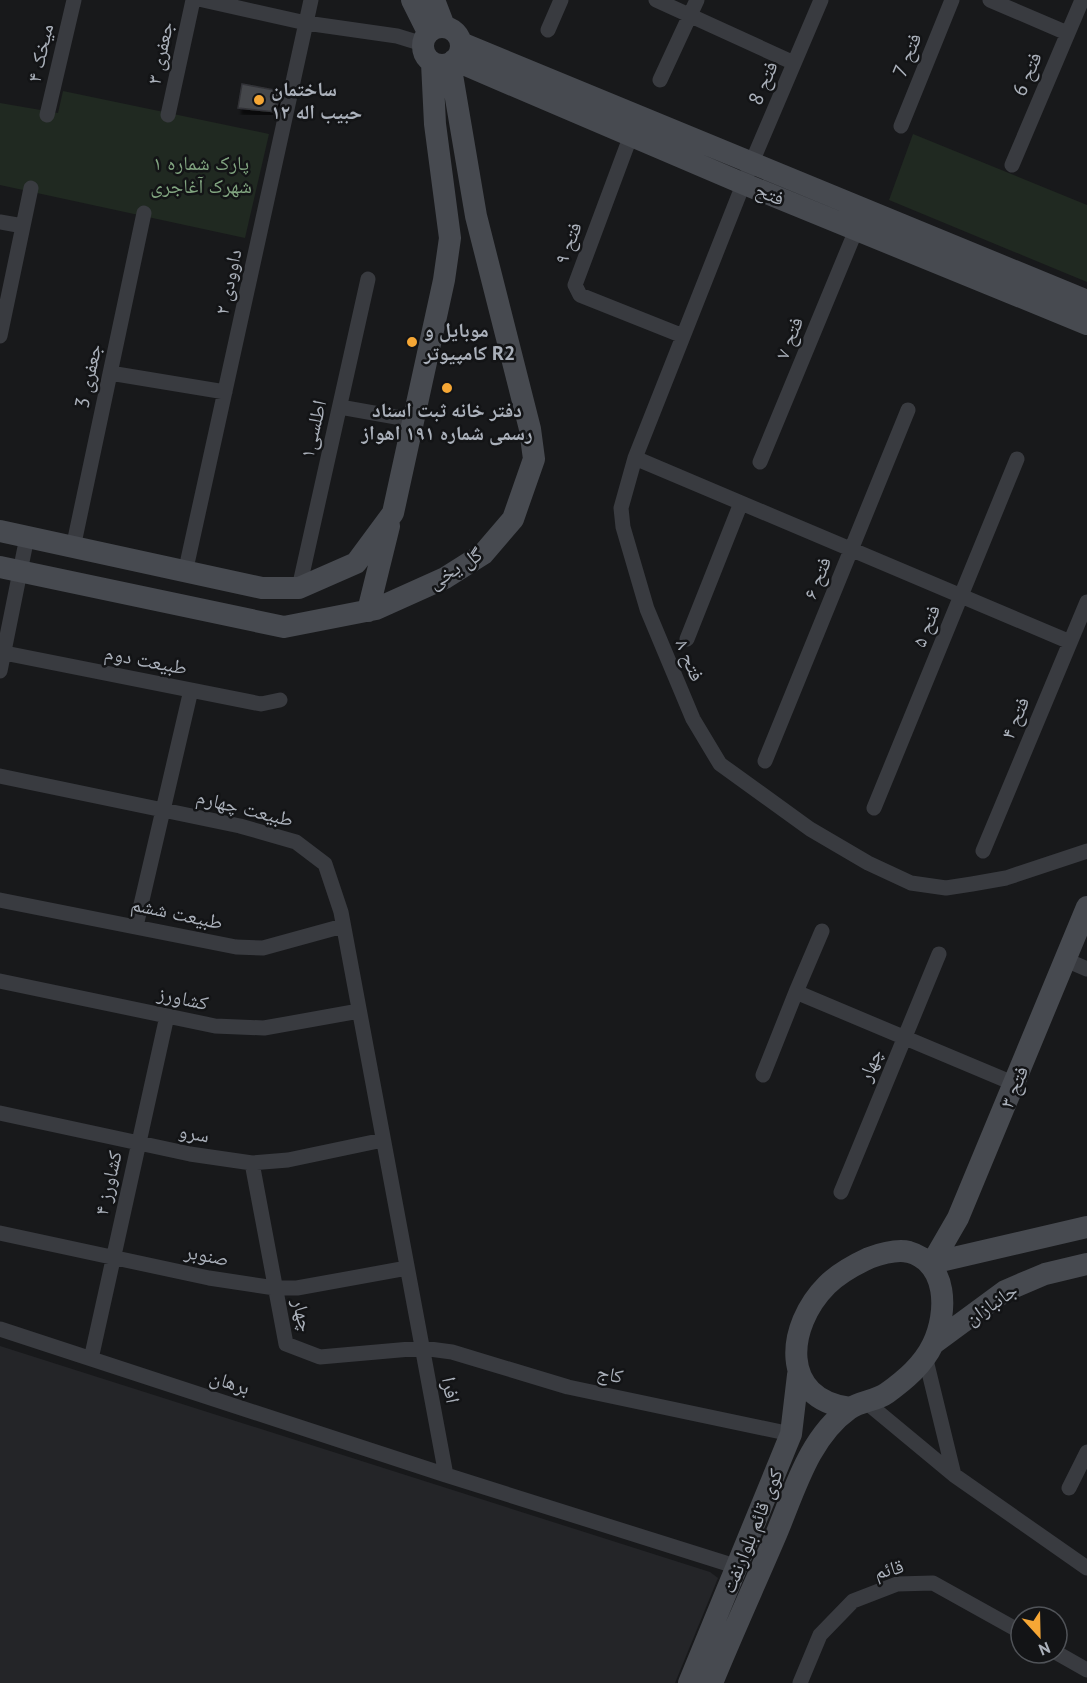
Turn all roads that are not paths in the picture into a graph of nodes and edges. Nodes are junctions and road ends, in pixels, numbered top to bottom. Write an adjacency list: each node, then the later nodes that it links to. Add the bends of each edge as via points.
1 (74, 0): 21 (street, میخک ۴)
2 (193, 0): 22 (street, جعفری ۳)
3 (203, 0): 15 (street)
4 (311, 0): 15 (street, داوودی ۲)
5 (412, 0): 18 (street)
6 (434, 0): 18 (street)
7 (561, 0): 16 (street)
8 (656, 0): 14 (street)
9 (697, 0): 14 (street)
10 (821, 0): 19 (street, فتح 8)
11 (952, 0): 23 (street, فتح 7)
12 (990, 0): 17 (street)
13 (1082, 0): 17 (street, فتح 6)
14 (690, 16): 19 (street); 20 (street)
15 (306, 23): 18 (street, via 397,36); 39 (street, داوودی ۲)
16 (548, 30)
17 (1067, 33): 26 (street, فتح 6)
18 (442, 47): 24 (street, فتح); 25 (street, فتح); 42 (street, via 435,124 450,238); 57 (street, گل یخی, via 476,216 530,429 534,459 513,519 483,554 445,578)
19 (794, 63): 25 (street, فتح 8)
20 (660, 80)
21 (47, 115)
22 (168, 115)
23 (901, 126)
24 (631, 135): 27 (street, فتح); 37 (street, فتح ۹, via 575,289 580,295)
25 (752, 162): 27 (street, فتح 8); 34 (street, فتح)
26 (1012, 165)
27 (744, 184): 32 (street, فتح); 37 (street, فتح ۸)
28 (31, 188): 31 (street)
29 (144, 213): 38 (street, 3 جعفری)
30 (0, 222): 31 (street)
31 (23, 226): 36 (street)
32 (856, 230): 35 (street, فتح); 45 (street, فتح ۷)
33 (368, 279): 40 (street, اطلسی۱)
34 (1087, 301)
35 (1087, 324)
36 (0, 336)
37 (684, 336): 43 (street, فتح ۸)
38 (110, 373): 39 (street); 50 (street, 3 جعفری)
39 (225, 392): 53 (street, داوودی ۲)
40 (340, 407): 42 (street); 54 (street, اطلسی۱)
41 (908, 410): 51 (street, فتح ۶)
42 (413, 420): 47 (street)
43 (635, 458): 46 (street); 69 (street, فتح ۸, via 621,508 623,527 650,618 693,719 720,764 810,829 911,883 946,888 984,882)
44 (1017, 459): 55 (street, فتح ۵)
45 (760, 462)
46 (741, 503): 51 (street); 58 (street)
47 (393, 513): 54 (street, via 356,563); 57 (street)
48 (0, 531): 49 (street)
49 (27, 537): 50 (street); 52 (street)
50 (73, 548): 53 (street)
51 (851, 550): 55 (street); 64 (street, فتح ۶)
52 (10, 569): 57 (street, گل یخی, via 284,627); 60 (street)
53 (185, 573): 54 (street, via 262,588)
54 (299, 588)
55 (961, 596): 59 (street); 66 (street, فتح ۵)
56 (1087, 602): 59 (street, فتح ۴)
57 (368, 610)
58 (687, 639)
59 (1070, 642): 68 (street, فتح ۴)
60 (2, 652): 61 (street); 62 (street, طبیعت دوم)
61 (0, 671)
62 (191, 690): 63 (street, طبیعت دوم, via 261,704); 67 (street)
63 (280, 700)
64 (765, 762)
65 (0, 776): 67 (street, طبیعت چهارم)
66 (874, 808)
67 (163, 810): 72 (street); 73 (street, طبیعت چهارم, via 296,842 325,864)
68 (982, 851)
69 (1087, 851)
70 (0, 900): 72 (street, طبیعت ششم)
71 (1087, 907): 76 (street, فتح ۳)
72 (136, 926): 73 (street, طبیعت ششم, via 236,947 263,948)
73 (343, 926): 80 (street, طبیعت چهارم)
74 (822, 931): 79 (street)
75 (939, 954): 82 (street, چهار)
76 (1066, 960): 77 (street); 84 (street, فتح ۳)
77 (1087, 969)
78 (0, 981): 81 (street, کشاورز)
79 (796, 992): 82 (street); 83 (street)
80 (359, 1011): 81 (street, کشاورز, via 264,1028 215,1026); 86 (street, افرا)
81 (167, 1016): 87 (street, کشاورز ۴)
82 (904, 1037): 84 (street); 89 (street, چهار)
83 (763, 1075)
84 (1016, 1084): 93 (street, فتح ۳, via 958,1218)
85 (0, 1113): 87 (street, سرو)
86 (383, 1140): 88 (street, سرو, via 288,1160); 95 (street, افرا)
87 (138, 1144): 88 (street, سرو); 92 (street, کشاورز ۴)
88 (252, 1162): 96 (street, چهار)
89 (840, 1192)
90 (1087, 1227): 93 (street)
91 (0, 1233): 92 (street, صنوبر)
92 (112, 1257): 96 (street, صنوبر); 100 (street, کشاورز ۴)
93 (932, 1263): 99 (street, via 943,1298 941,1317); 101 (street, via 907,1252 880,1254 849,1267 826,1285 800,1332 796,1353)
94 (1087, 1264): 99 (street, جانبازان, via 1045,1274 1005,1291)
95 (407, 1268): 96 (street, صنوبر, via 297,1288); 98 (street, افرا)
96 (275, 1288): 98 (street, چهار, via 286,1344 320,1358)
97 (0, 1329): 100 (street, برهان)
98 (422, 1348): 103 (street, کاج, via 452,1352 568,1387); 105 (street, افرا)
99 (929, 1350): 102 (street, via 912,1373 884,1395); 106 (street)
100 (92, 1359): 105 (street, برهان)
101 (798, 1375): 102 (street, via 810,1394 830,1406); 103 (street, کوی قائم بلوارنفت)
102 (858, 1405): 106 (street); 114 (street, کوی قائم بلوارنفت, via 810,1455)
103 (791, 1434): 108 (street, کوی قائم بلوارنفت)
104 (1087, 1452): 107 (street)
105 (446, 1475): 108 (street)
106 (954, 1475): 109 (street)
107 (1069, 1488)
108 (738, 1567): 113 (street, کوی قائم بلوارنفت)
109 (1087, 1568)
110 (1009, 1625): 115 (street, قائم, via 933,1582 897,1584 853,1601 820,1635)
111 (1069, 1660): 112 (street)
112 (1087, 1670)
113 (689, 1683)
114 (712, 1683)
115 (800, 1683)

